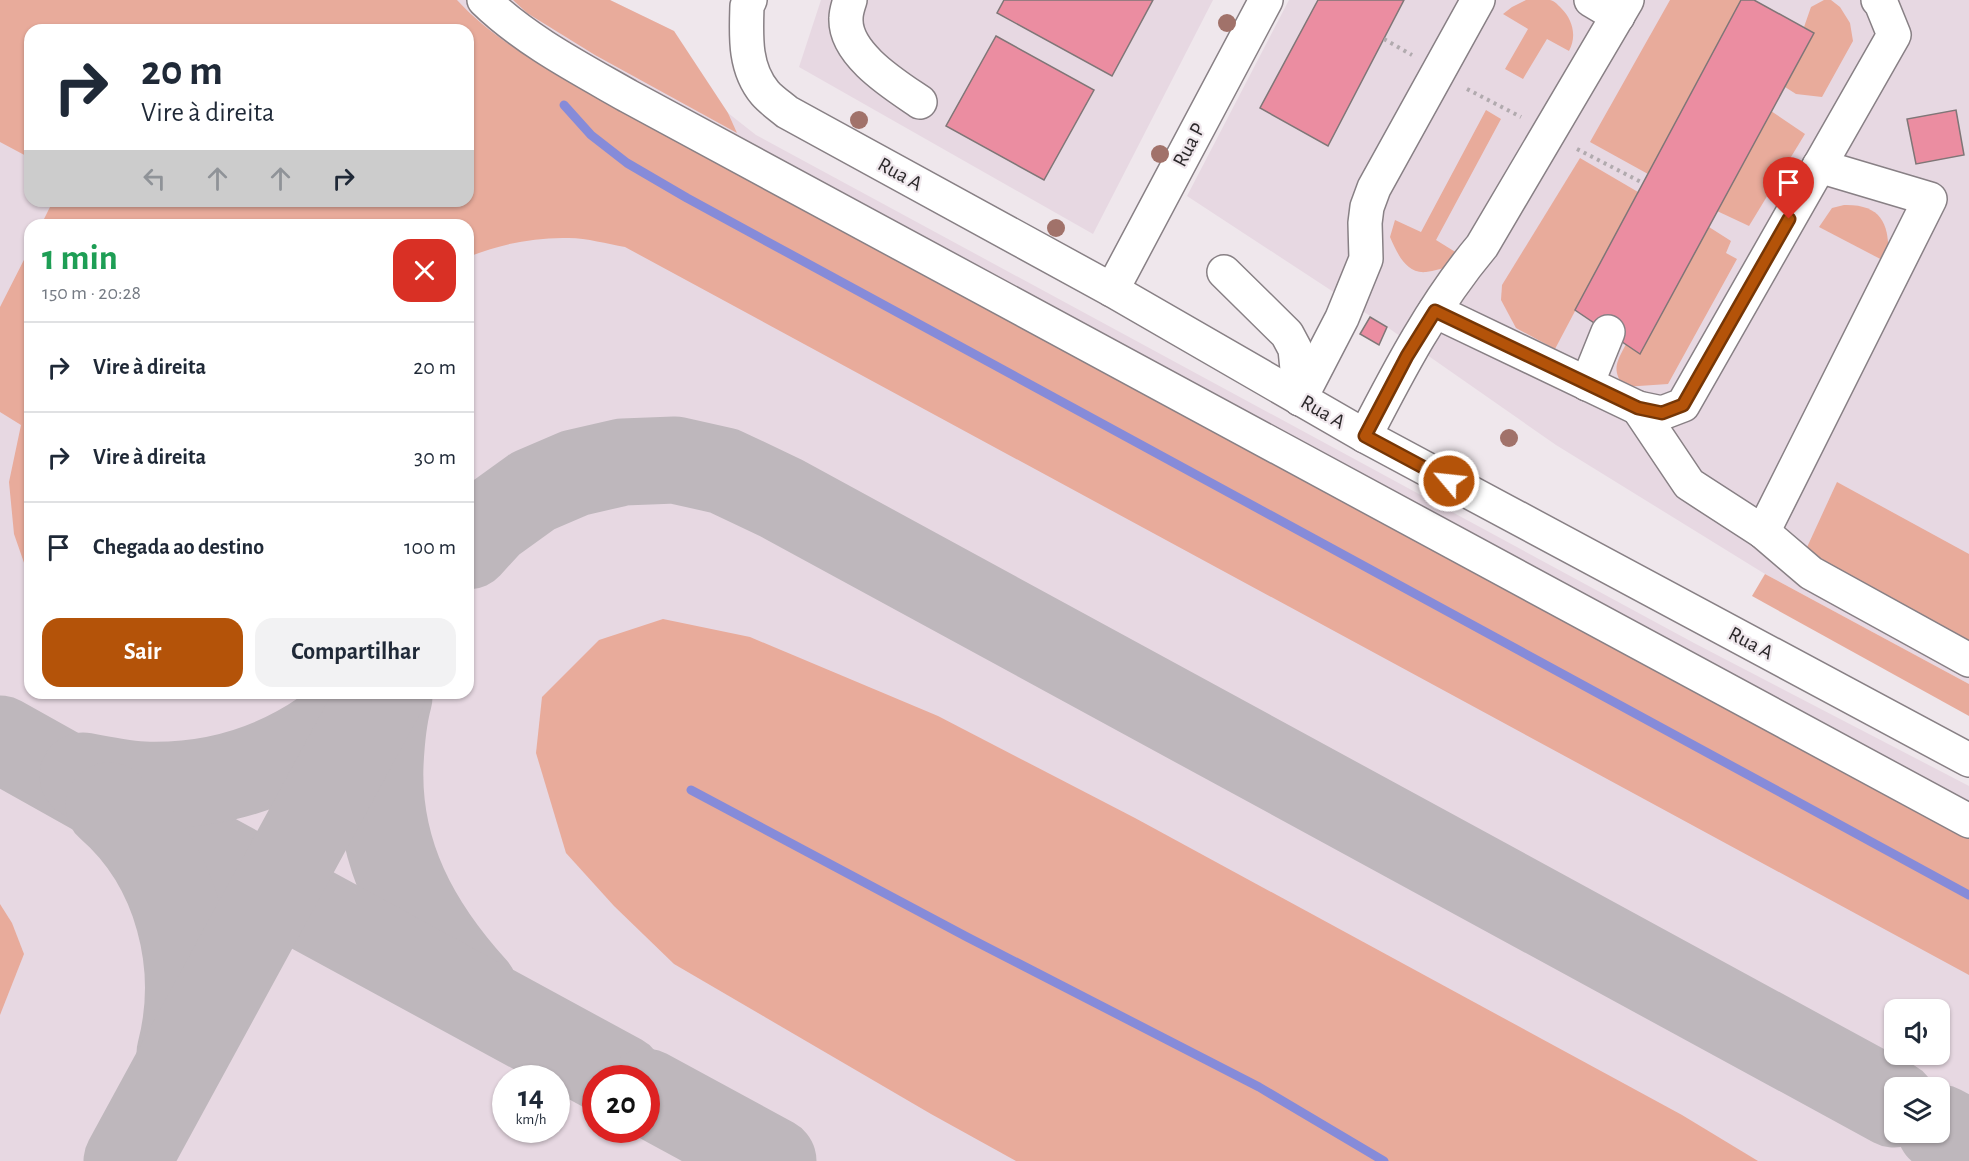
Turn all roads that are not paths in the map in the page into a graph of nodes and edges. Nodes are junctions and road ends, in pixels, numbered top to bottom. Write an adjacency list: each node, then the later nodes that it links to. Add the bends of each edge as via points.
1 (484, 0): 21 (lane, via 529,36 628,96)
2 (750, 0): 11 (lane, Rua A, via 745,44 752,71 765,93 787,112)
3 (850, 0): 8 (lane, via 846,20 855,47 882,76)
4 (1266, 0): 11 (lane, Rua P)
5 (1478, 0): 15 (lane, via 1374,188 1365,223 1366,259 1342,318)
6 (1878, 0): 9 (lane, via 1894,35)
7 (1612, 5): 12 (lane, via 1548,134 1482,246)
8 (920, 102)
9 (1819, 166): 16 (lane, via 1683,405 1662,413); 18 (lane, via 1930,199)
10 (1224, 272): 15 (lane, via 1287,334 1295,349)
11 (1112, 290): 15 (lane, Rua A)
12 (1435, 311): 14 (lane); 17 (lane)
13 (1608, 332): 14 (lane)
14 (1587, 384): 16 (lane)
15 (1300, 399): 17 (lane, Rua A)
16 (1638, 408): 18 (lane, via 1689,484)
17 (1365, 436): 20 (lane, Rua A)
18 (1763, 532): 19 (lane, via 1811,573)
19 (1969, 660)
20 (1969, 760)
21 (1969, 821)

